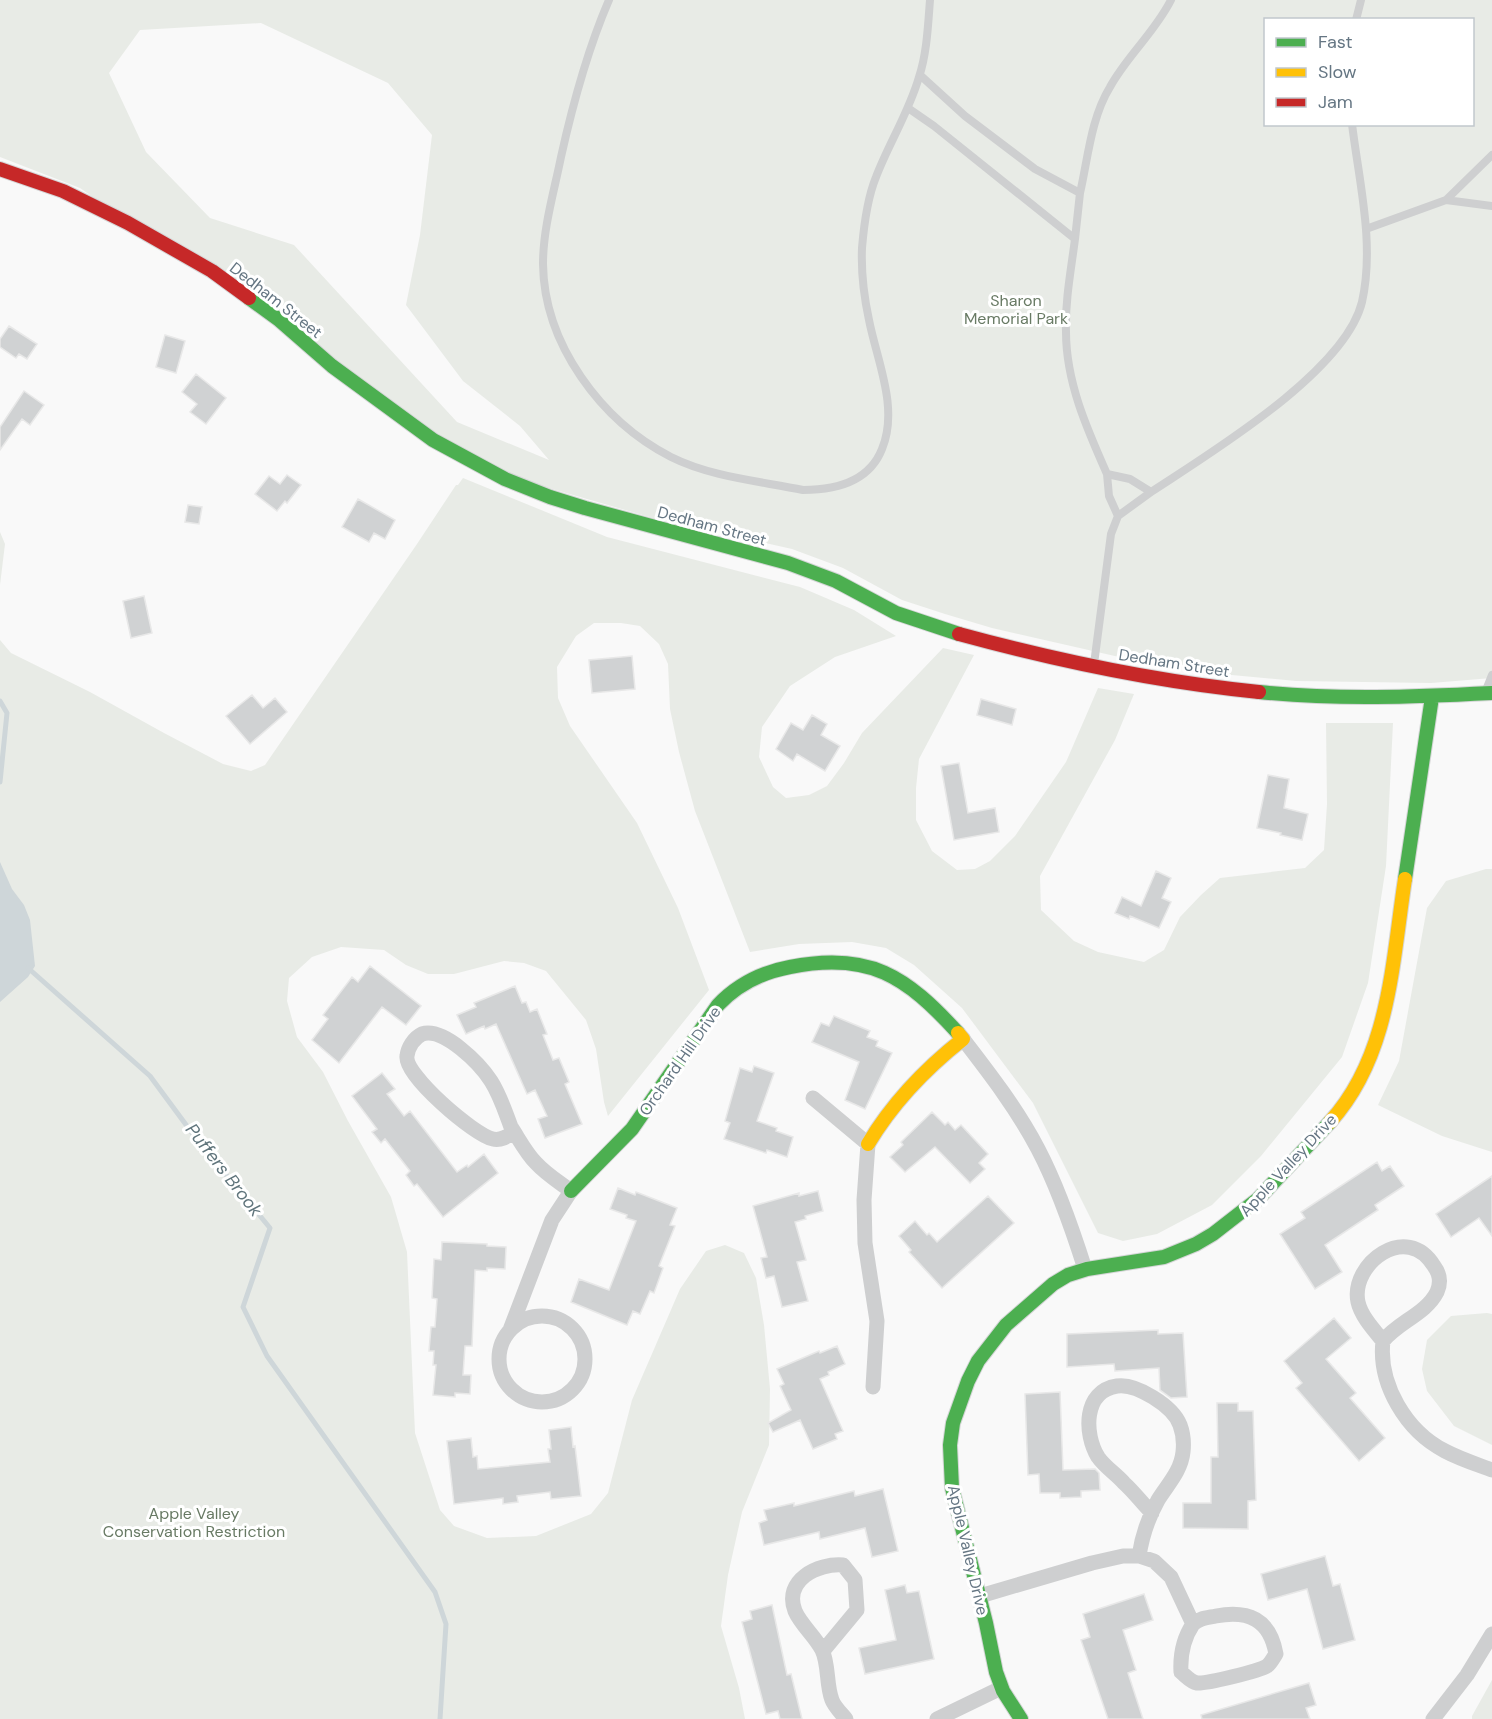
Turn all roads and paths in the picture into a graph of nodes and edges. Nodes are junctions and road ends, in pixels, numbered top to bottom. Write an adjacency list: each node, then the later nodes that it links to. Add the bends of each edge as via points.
1 (609, 0): 7 (lane, via 584,64 549,216 543,266 547,293 565,350 615,417 651,445 702,470 817,490 856,480 882,451 888,403 868,319 862,249 875,178)
2 (930, 0): 6 (lane)
3 (1171, 0): 11 (lane, via 1162,18 1120,69 1098,110)
4 (1361, 0): 5 (lane)
5 (1356, 18)
6 (920, 75): 7 (lane); 11 (lane, via 965,116 1035,169)
7 (908, 108): 15 (lane)
8 (1352, 126): 14 (lane)
9 (1492, 155): 12 (lane)
10 (0, 169): 19 (street, Dedham Street, via 72,196 212,271 405,421 457,455 505,479 585,508 788,564 836,581 896,614 941,629)
11 (1080, 193): 15 (lane)
12 (1446, 200): 13 (lane); 14 (lane)
13 (1492, 206)
14 (1366, 229): 17 (lane, via 1361,303 1354,323 1330,354 1273,409)
15 (1075, 239): 16 (lane, via 1066,332 1068,363 1087,429)
16 (1107, 474): 17 (lane, via 1130,479); 18 (lane, via 1109,496)
17 (1151, 492): 18 (lane)
18 (1118, 516): 19 (lane, via 1112,534)
19 (1094, 666): 22 (street, Dedham Street, via 1260,693)
20 (1492, 675): 21 (lane)
21 (1488, 694): 22 (street, Dedham Street)
22 (1432, 697): 28 (street, Apple Valley Drive, via 1384,1016 1369,1062 1346,1102 1260,1199 1235,1221 1174,1254)
23 (963, 1039): 26 (street, via 909,1087); 27 (street, Orchard Hill Drive, via 917,991 874,967 828,962 775,971 735,990 722,1002 632,1128); 28 (street, Orchard Hill Drive, via 1006,1096 1038,1149)
24 (813, 1098): 26 (street)
25 (514, 1132): 25 (street, via 495,1088 477,1064 443,1036 424,1034 414,1040 407,1055 408,1066 418,1080 477,1131 494,1139); 27 (street, via 537,1164)
26 (868, 1144): 31 (street, via 865,1243 877,1321)
27 (571, 1191): 29 (street, Orchard Hill Drive, via 552,1220)
28 (1085, 1269): 35 (street, Apple Valley Drive, via 1048,1289 1005,1327 975,1365 956,1411 950,1447 951,1478)
29 (510, 1330): 29 (street, Orchard Hill Drive, via 526,1320 545,1316 570,1326 584,1348 585,1361 576,1386 566,1395 542,1402 530,1401 514,1391 499,1365 501,1346)
30 (1383, 1341): 30 (street, via 1361,1309 1361,1279 1381,1254 1401,1245 1418,1248 1438,1273 1437,1291 1424,1308); 32 (street, via 1382,1364 1397,1406 1426,1439 1444,1451)
31 (873, 1387)
32 (1492, 1470)
33 (1152, 1513): 33 (street, via 1181,1462 1180,1425 1151,1396 1130,1386 1113,1387 1095,1399 1090,1409 1089,1437 1103,1464); 34 (street, via 1142,1535)
34 (1139, 1556): 35 (street, via 1092,1563); 36 (street, via 1154,1561 1171,1577)
35 (980, 1596): 39 (street, Apple Valley Drive)
36 (1193, 1624): 36 (street, via 1199,1618 1245,1614 1256,1619 1273,1637 1276,1654 1267,1666 1194,1683 1181,1672 1186,1634)
37 (1492, 1634): 43 (street)
38 (823, 1651): 38 (street, via 857,1610 855,1580 843,1565 814,1569 798,1582 794,1596 795,1610); 40 (street, via 832,1700)
39 (1001, 1689): 41 (street); 42 (street, Apple Valley Drive)
40 (846, 1719)
41 (937, 1719)
42 (1021, 1719)
43 (1433, 1719)

